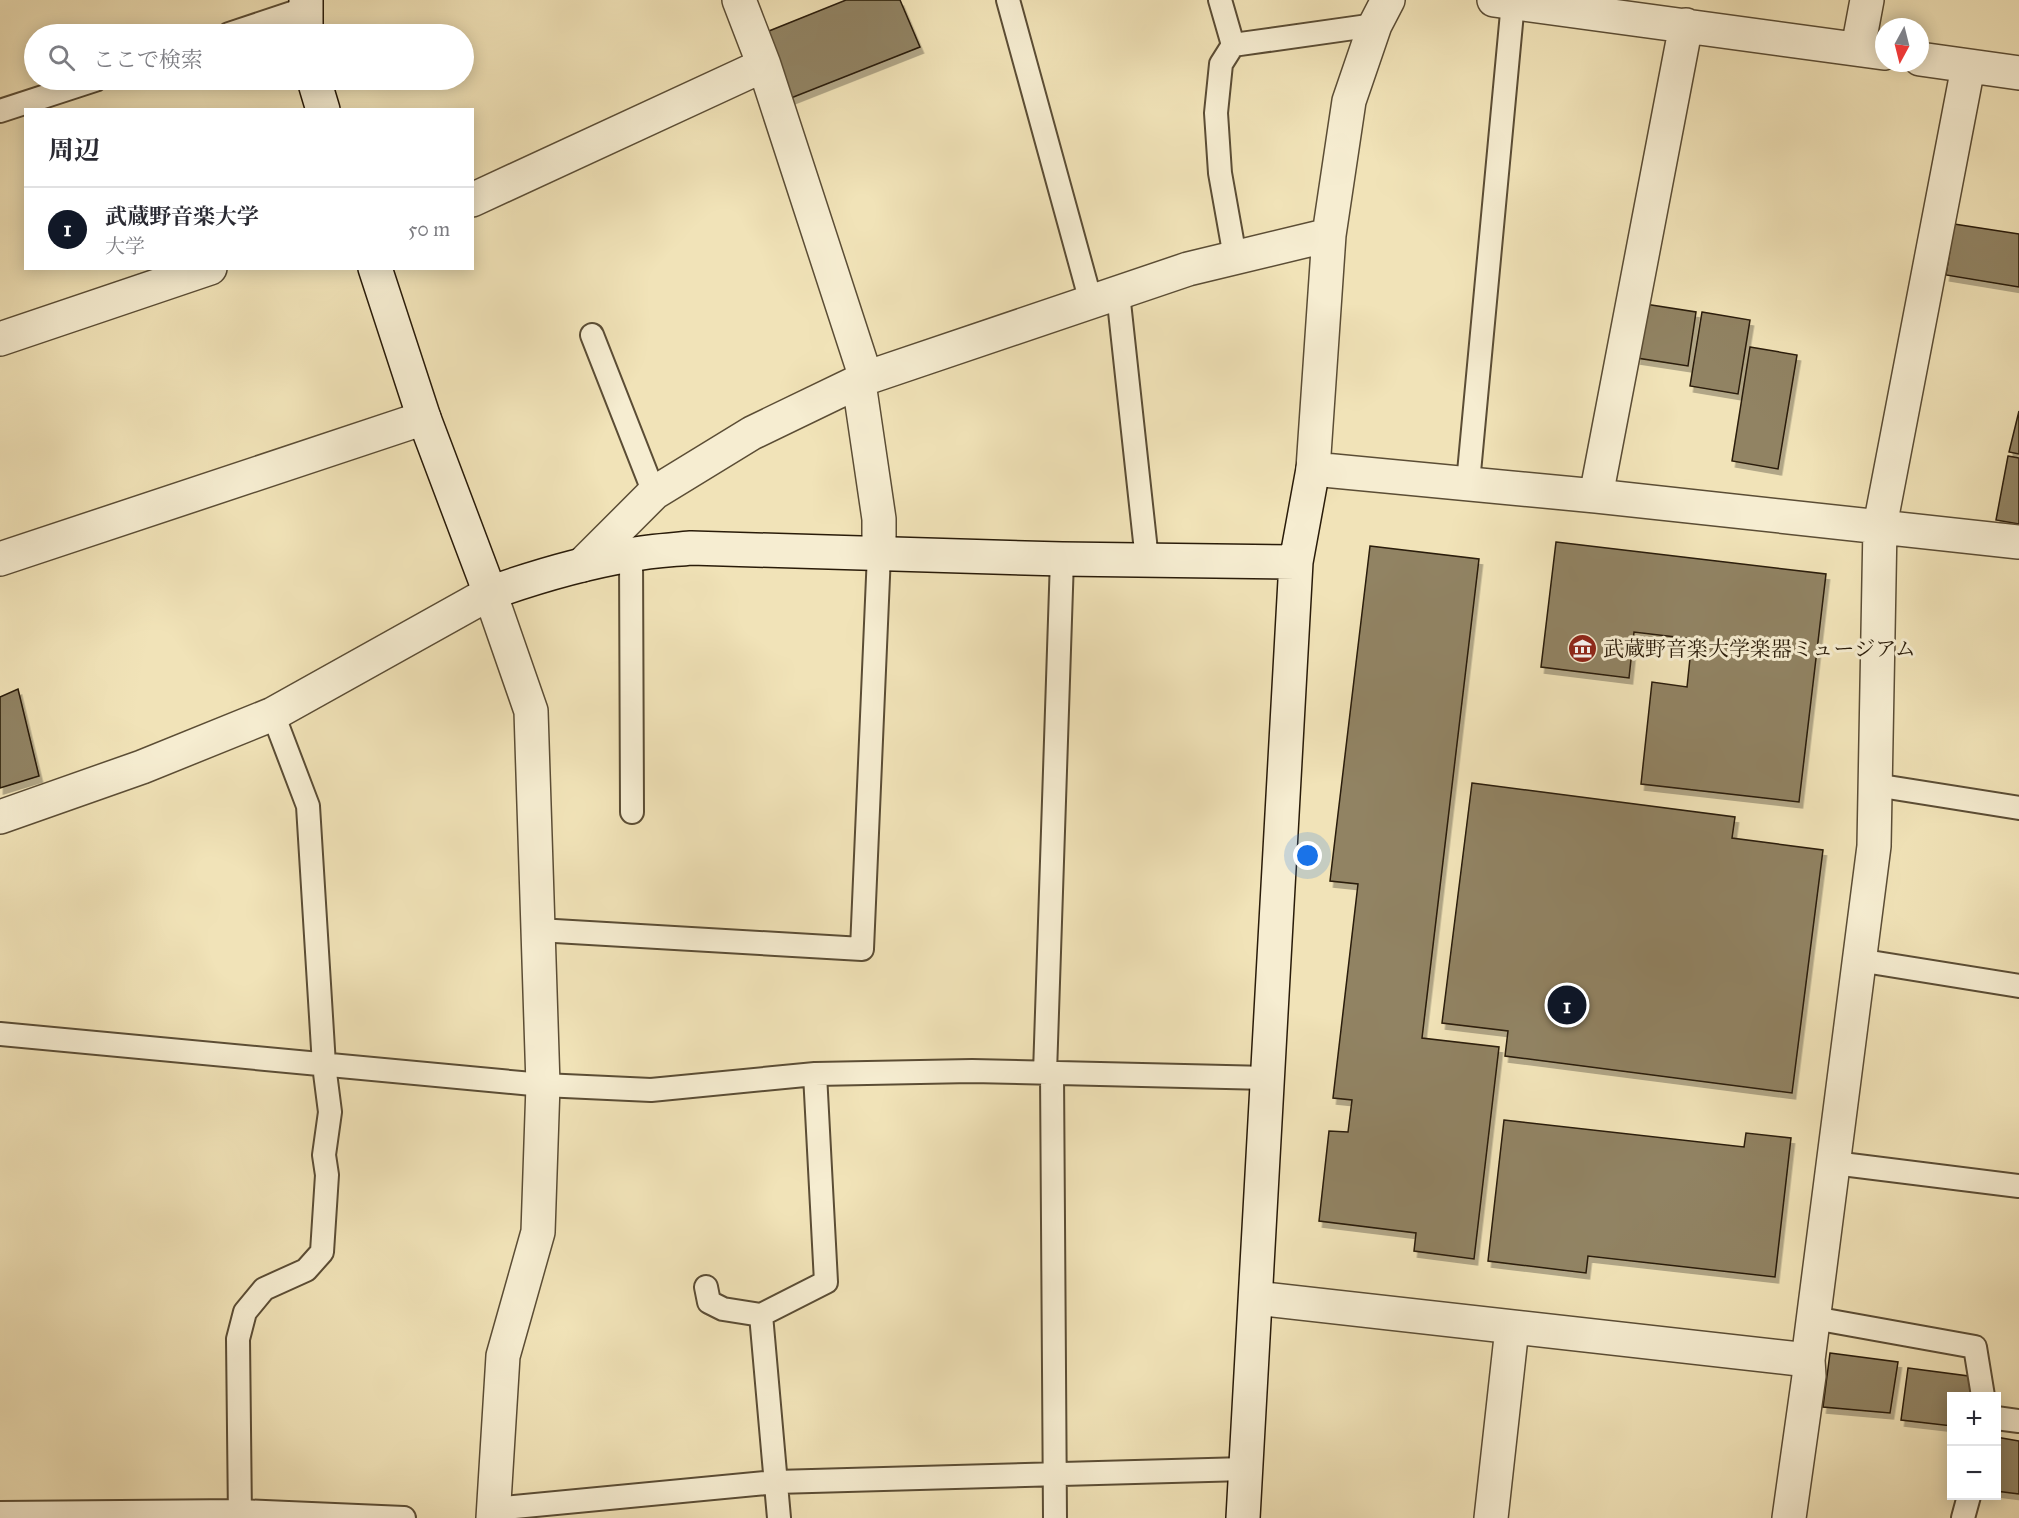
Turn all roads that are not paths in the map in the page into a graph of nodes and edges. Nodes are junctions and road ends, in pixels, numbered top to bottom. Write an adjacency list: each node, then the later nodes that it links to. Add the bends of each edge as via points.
1 (739, 0): 13 (street)
2 (1008, 0): 25 (lane)
3 (1220, 0): 10 (lane)
4 (1867, 0): 11 (street)
5 (1504, 1): 9 (street); 31 (lane)
6 (1382, 13): 10 (lane); 21 (street, via 1349,101)
7 (305, 15): 8 (lane)
8 (269, 24)
9 (1686, 25): 11 (street); 33 (street)
10 (1233, 45): 22 (lane, via 1221,64 1216,113 1220,173)
11 (1871, 50)
12 (1929, 60): 14 (street)
13 (764, 65): 20 (street); 28 (street)
14 (1968, 67): 15 (street); 34 (street)
15 (2019, 73)
16 (64, 90): 19 (lane)
17 (317, 90): 18 (street)
18 (322, 108)
19 (0, 111)
20 (474, 199)
21 (1329, 235): 22 (street); 30 (street)
22 (1235, 256): 25 (street)
23 (204, 270): 27 (street)
24 (376, 270): 29 (street)
25 (1105, 297): 28 (street); 40 (lane)
26 (592, 335): 32 (lane)
27 (0, 339)
28 (863, 381): 32 (street, via 752,433); 37 (street, via 879,519)
29 (424, 418): 38 (street); 43 (street)
30 (1313, 469): 31 (street); 41 (street)
31 (1468, 483): 33 (street)
32 (654, 492): 42 (street)
33 (1596, 496): 34 (street)
34 (1880, 526): 35 (street); 45 (street)
35 (2019, 542)
36 (631, 554): 37 (street, via 691,548); 42 (street); 47 (lane)
37 (879, 554): 39 (street); 49 (lane, via 862,949)
38 (0, 559)
39 (1062, 559): 40 (street); 54 (lane)
40 (1147, 560): 41 (street)
41 (1296, 562): 56 (street)
42 (582, 565): 43 (street)
43 (490, 593): 44 (street); 49 (street, via 531,711)
44 (273, 714): 48 (street, via 142,767); 53 (lane, via 308,806)
45 (1875, 785): 46 (lane); 50 (street, via 1874,846)
46 (2019, 808)
47 (632, 812)
48 (0, 817)
49 (538, 930): 57 (street)
50 (1858, 960): 51 (lane); 58 (street)
51 (2019, 986)
52 (0, 1034): 53 (lane)
53 (324, 1065): 57 (lane); 75 (lane, via 330,1112 324,1155 327,1175 322,1251 306,1270 264,1289 245,1312 238,1339)
54 (1048, 1073): 55 (lane); 56 (lane); 70 (lane)
55 (815, 1074): 57 (lane, via 651,1090); 62 (lane, via 826,1282)
56 (1268, 1078): 61 (street)
57 (543, 1085): 74 (street, via 538,1232 503,1356)
58 (1834, 1163): 59 (lane); 63 (street)
59 (2019, 1186)
60 (706, 1287): 62 (lane, via 709,1302 723,1309)
61 (1256, 1298): 64 (street); 69 (street)
62 (761, 1315): 71 (lane)
63 (1814, 1318): 65 (street); 66 (lane, via 1975,1347)
64 (1512, 1328): 65 (street); 80 (street)
65 (1808, 1360): 81 (street)
66 (1982, 1392)
67 (2001, 1418): 68 (lane)
68 (2019, 1420)
69 (1245, 1469): 70 (lane); 79 (street)
70 (1055, 1474): 71 (lane); 78 (lane)
71 (776, 1482): 74 (lane); 77 (lane)
72 (1968, 1500): 82 (lane)
73 (0, 1513): 75 (lane)
74 (493, 1514)
75 (240, 1515): 76 (lane)
76 (404, 1518)
77 (779, 1518)
78 (1055, 1518)
79 (1243, 1518)
80 (1491, 1518)
81 (1789, 1518)
82 (1963, 1518)

